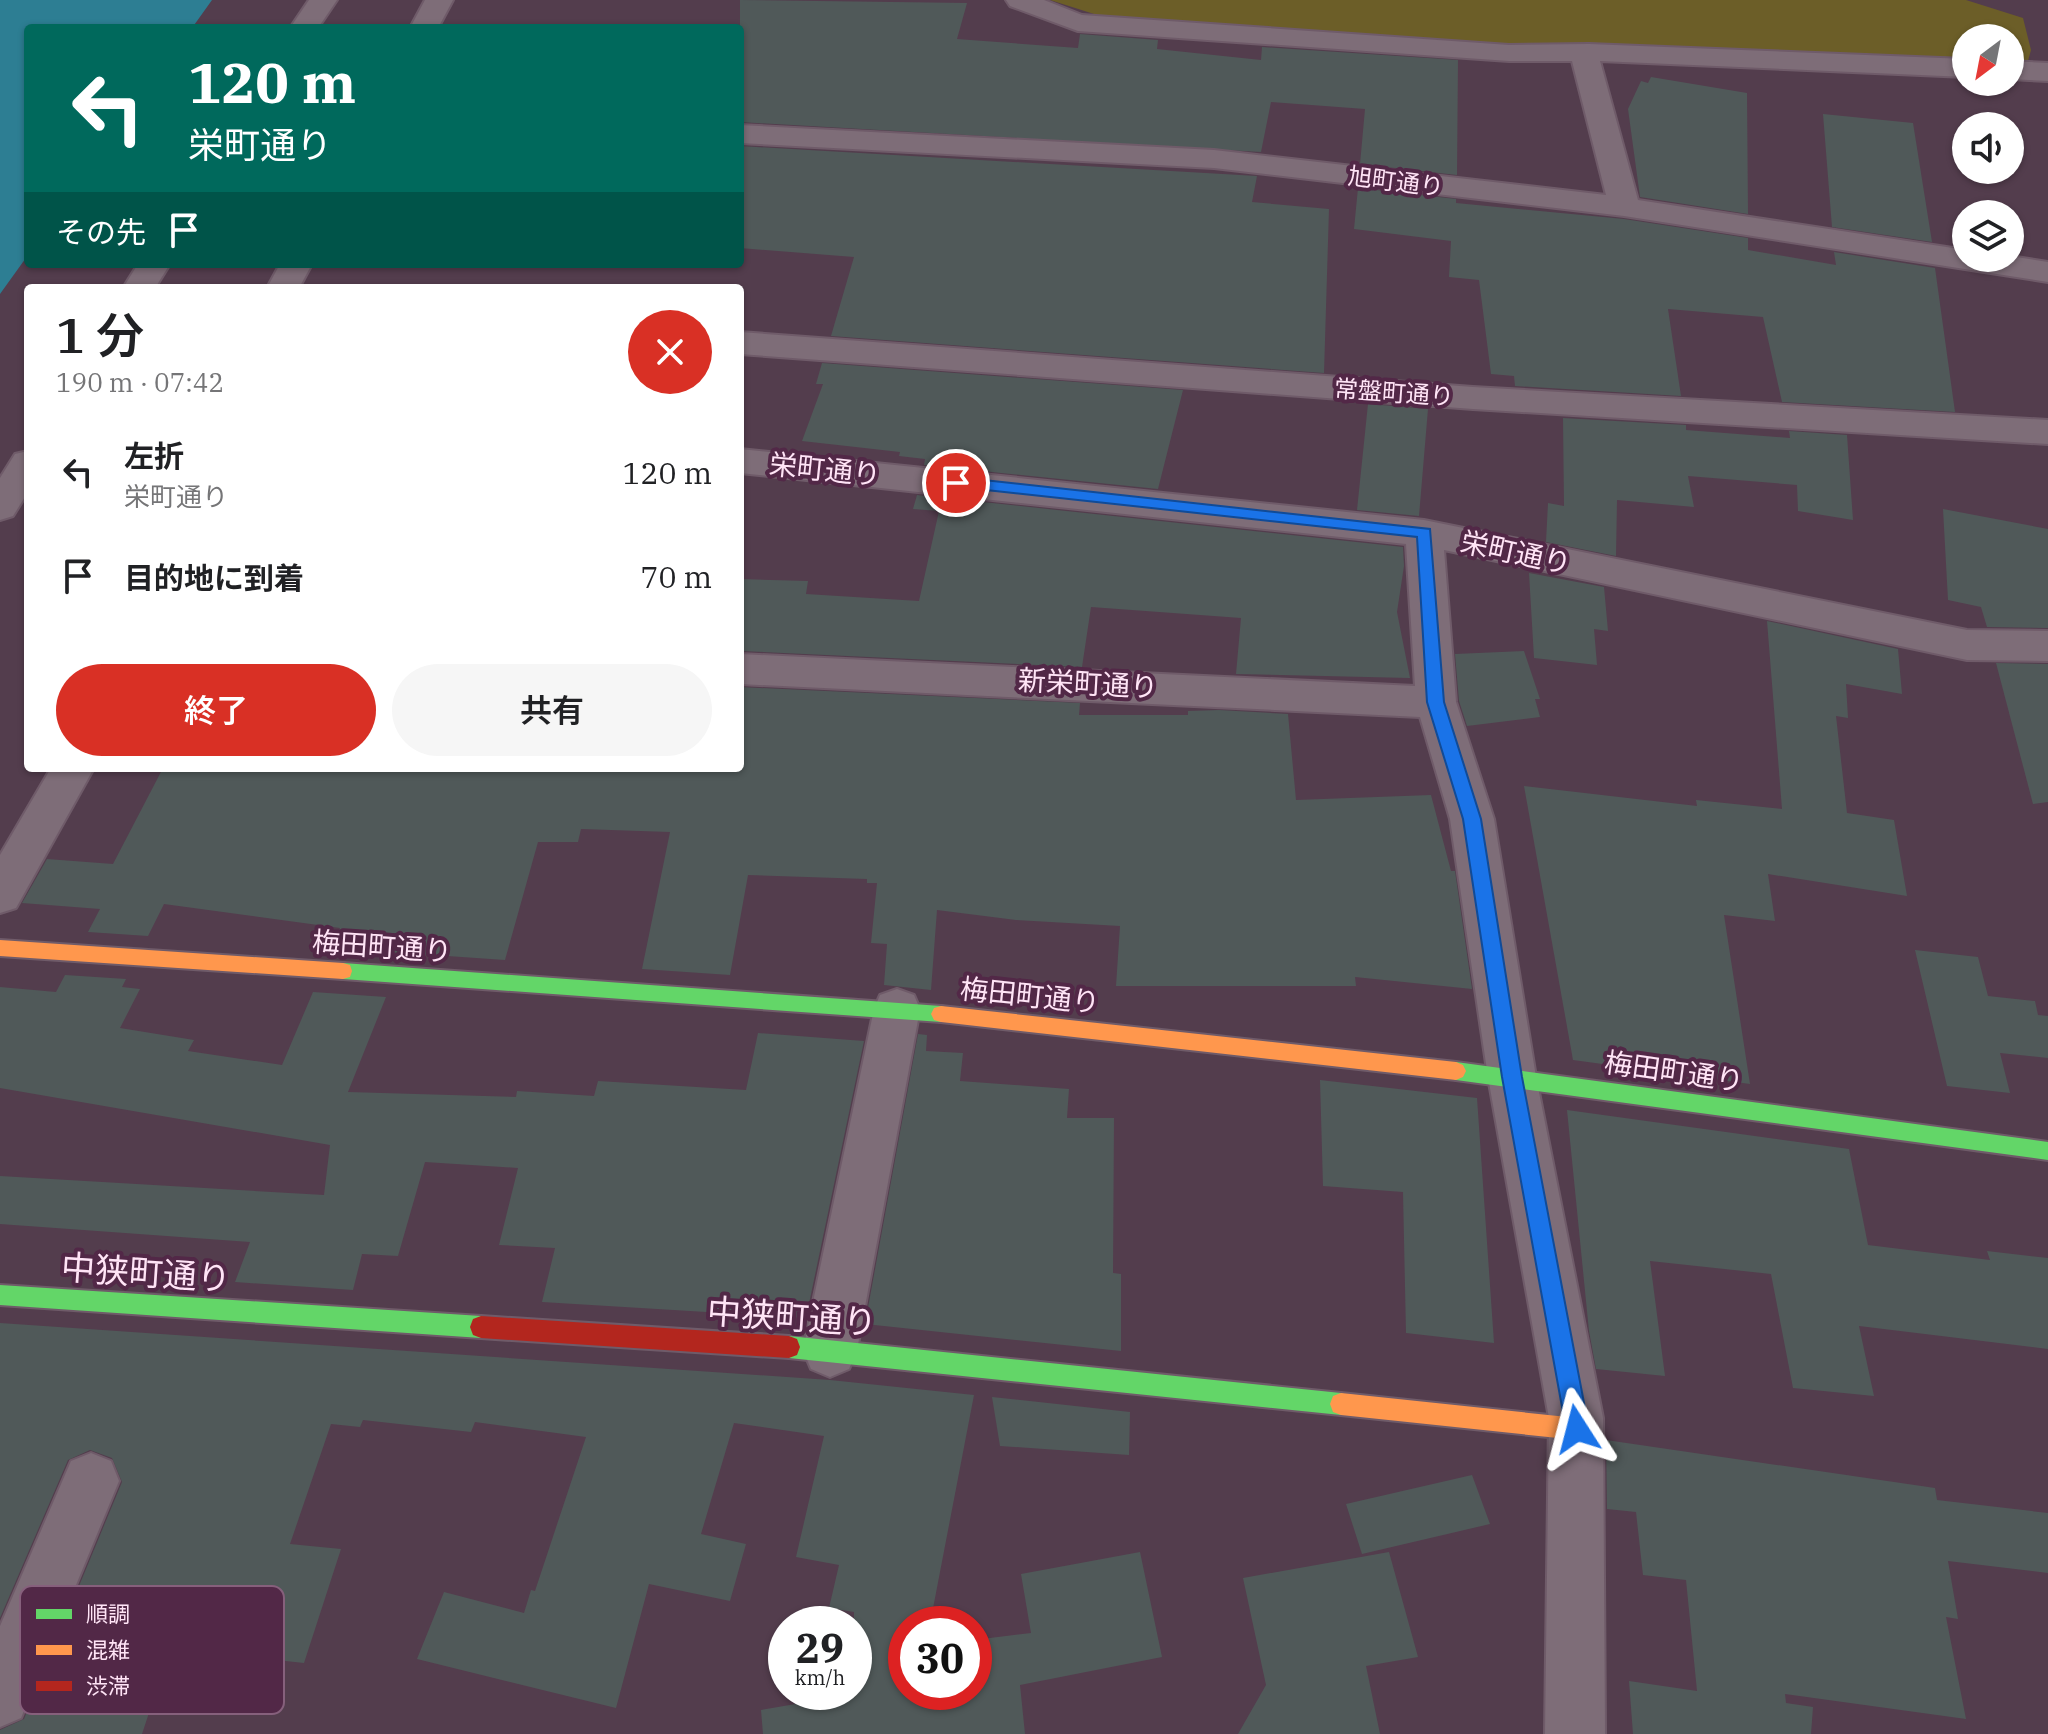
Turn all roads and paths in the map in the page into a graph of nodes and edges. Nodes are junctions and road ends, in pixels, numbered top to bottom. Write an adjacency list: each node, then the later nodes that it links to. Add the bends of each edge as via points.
1 (323, 0): 4 (street)
2 (439, 0): 5 (street)
3 (1020, 0): 6 (street, via 1078,23 1509,53)
4 (307, 24)
5 (426, 24)
6 (1584, 52): 7 (street); 11 (street)
7 (1952, 67)
8 (2024, 71): 9 (street)
9 (2048, 72)
10 (744, 134): 11 (street, 旭町通り, via 1214,159)
11 (1624, 207): 12 (street, 旭町通り)
12 (2048, 272)
13 (744, 343): 14 (street, 常盤町通り, via 1473,398)
14 (2048, 432)
15 (744, 461): 18 (street, 栄町通り)
16 (24, 469): 17 (street)
17 (0, 507)
18 (1424, 533): 19 (street, 栄町通り, via 1967,645); 21 (street)
19 (2048, 646)
20 (744, 669): 21 (street, 新栄町通り)
21 (1436, 702): 26 (street, via 1472,819)
22 (71, 772): 23 (street)
23 (0, 895)
24 (0, 948): 25 (street, 梅田町通り)
25 (897, 1009): 26 (street, 梅田町通り); 29 (street)
26 (1512, 1077): 27 (street, 梅田町通り); 30 (street)
27 (2048, 1151)
28 (0, 1295): 29 (street, 中狭町通り)
29 (830, 1350): 30 (street, 中狭町通り)
30 (1577, 1429): 35 (street)
31 (91, 1481): 32 (street)
32 (47, 1586)
33 (20, 1650): 34 (street)
34 (0, 1697)
35 (1575, 1734)

